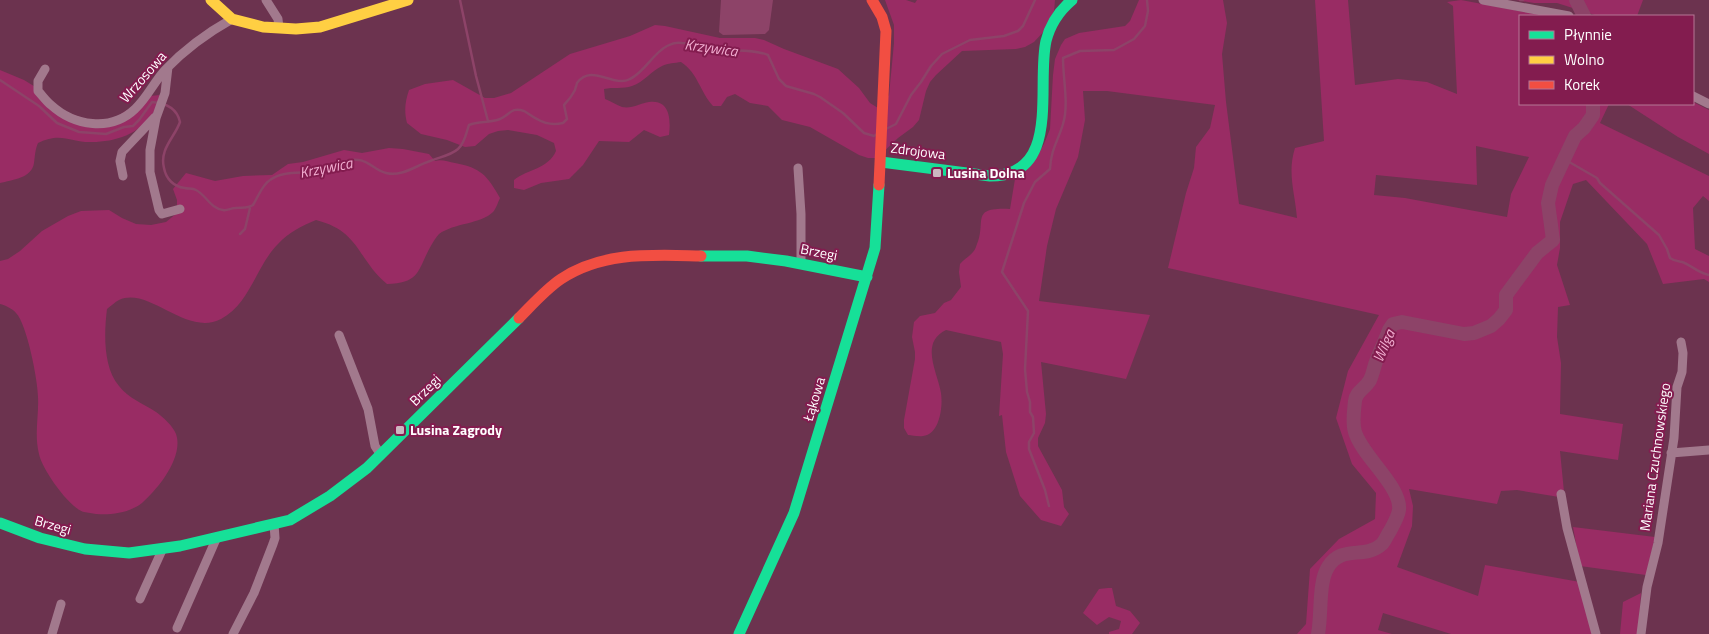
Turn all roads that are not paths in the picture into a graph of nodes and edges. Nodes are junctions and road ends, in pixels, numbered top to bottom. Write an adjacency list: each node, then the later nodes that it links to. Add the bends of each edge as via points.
1 (211, 0): 9 (street)
2 (266, 0): 10 (street, via 278,19)
3 (408, 0): 7 (street)
4 (872, 0): 16 (street, Zdrojowa, via 886,31 880,122)
5 (1072, 0): 16 (street, Zdrojowa, via 1053,22 1046,42 1041,136 1035,152 1023,165 1007,174 990,176)
6 (1483, 0): 8 (street)
7 (393, 2): 10 (street, via 320,27)
8 (1563, 15)
9 (232, 19): 10 (street); 11 (street, Wrzosowa, via 209,32)
10 (279, 28)
11 (168, 67): 12 (street, Wrzosowa, via 135,109 125,118 110,124 94,124 70,117 51,105 38,91 38,81); 15 (street)
12 (45, 69)
13 (1694, 96): 14 (street)
14 (1709, 104)
15 (160, 107): 18 (street, via 122,152); 19 (street, via 150,172 162,214)
16 (881, 162): 21 (street, Łąkowa, via 877,235)
17 (798, 168): 20 (street)
18 (123, 176)
19 (180, 209)
20 (801, 264): 21 (street, Brzegi); 26 (street, Brzegi, via 747,256 644,255 605,259 585,266 561,279 539,298)
21 (867, 277): 37 (street, Łąkowa, via 794,512)
22 (339, 336): 26 (street, via 368,409 374,446)
23 (1680, 342): 25 (street, Mariana Czuchnowskiego, via 1682,372 1677,388)
24 (1709, 450): 25 (street)
25 (1671, 453): 39 (street, Mariana Czuchnowskiego)
26 (381, 455): 29 (street, Brzegi, via 339,491 306,512)
27 (1561, 494): 38 (street)
28 (0, 523): 31 (street, Brzegi, via 40,538 85,549 129,553)
29 (274, 524): 30 (street, Brzegi); 36 (street, via 273,544 254,593)
30 (217, 537): 31 (street, Brzegi); 34 (street)
31 (163, 548): 32 (street)
32 (140, 599)
33 (61, 604): 35 (street)
34 (177, 628)
35 (52, 634)
36 (233, 634)
37 (739, 634)
38 (1596, 634)
39 (1641, 634)

